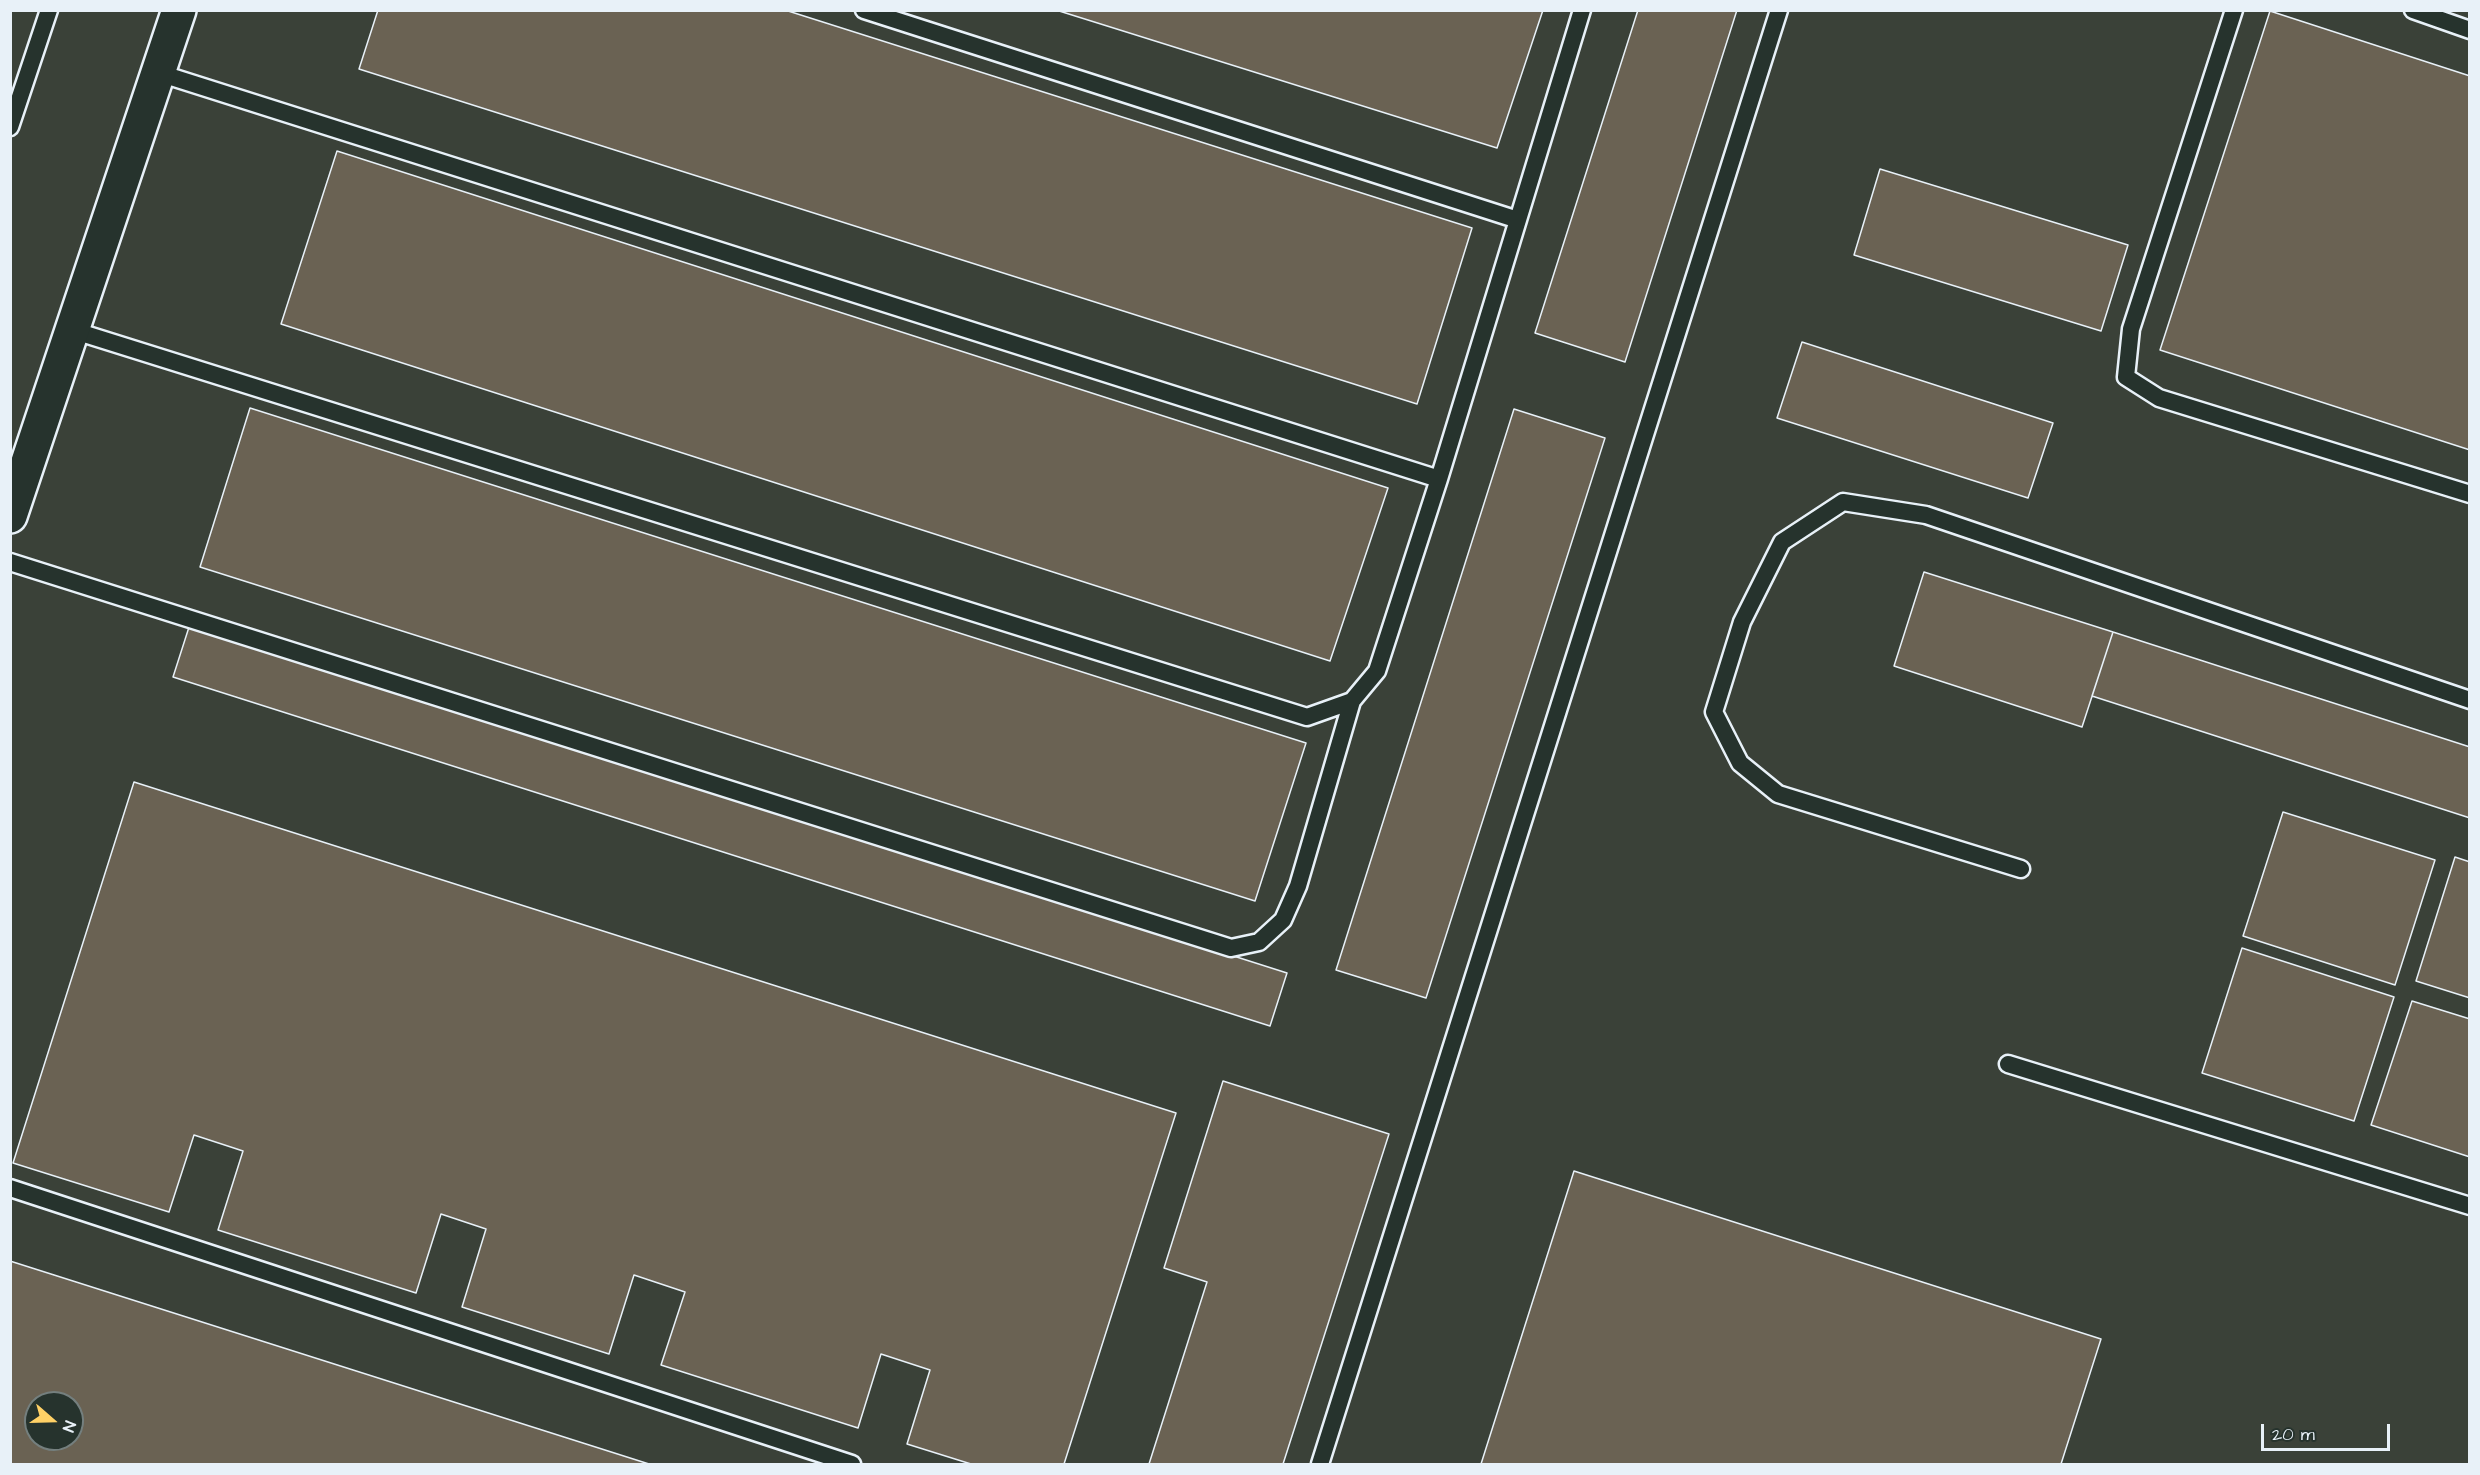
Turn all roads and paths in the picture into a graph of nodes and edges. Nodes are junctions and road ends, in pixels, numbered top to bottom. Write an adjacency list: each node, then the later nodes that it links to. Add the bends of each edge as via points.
1 (50, 10): 10 (lane)
2 (179, 10): 9 (street)
3 (864, 10): 11 (lane)
4 (1582, 10): 11 (lane)
5 (1779, 10): 24 (lane)
6 (2234, 10): 14 (lane, via 2131,329 2126,377 2159,398)
7 (2413, 10): 8 (lane)
8 (2469, 30)
9 (159, 74): 12 (street); 13 (lane)
10 (10, 127)
11 (1518, 220): 13 (lane)
12 (72, 330): 15 (street); 18 (lane, via 1306,717)
13 (1439, 479): 18 (lane, via 1377,671)
14 (2469, 494)
15 (10, 516)
16 (10, 562): 18 (lane, via 1231,948 1259,942 1283,920 1298,886)
17 (2469, 700): 19 (lane, via 1926,515 1843,502 1782,542 1742,622 1714,712 1740,763 1778,794)
18 (1352, 701)
19 (2021, 869)
20 (2008, 1064): 22 (lane)
21 (10, 1188): 23 (lane)
22 (2469, 1206)
23 (852, 1464)
24 (1320, 1464)

